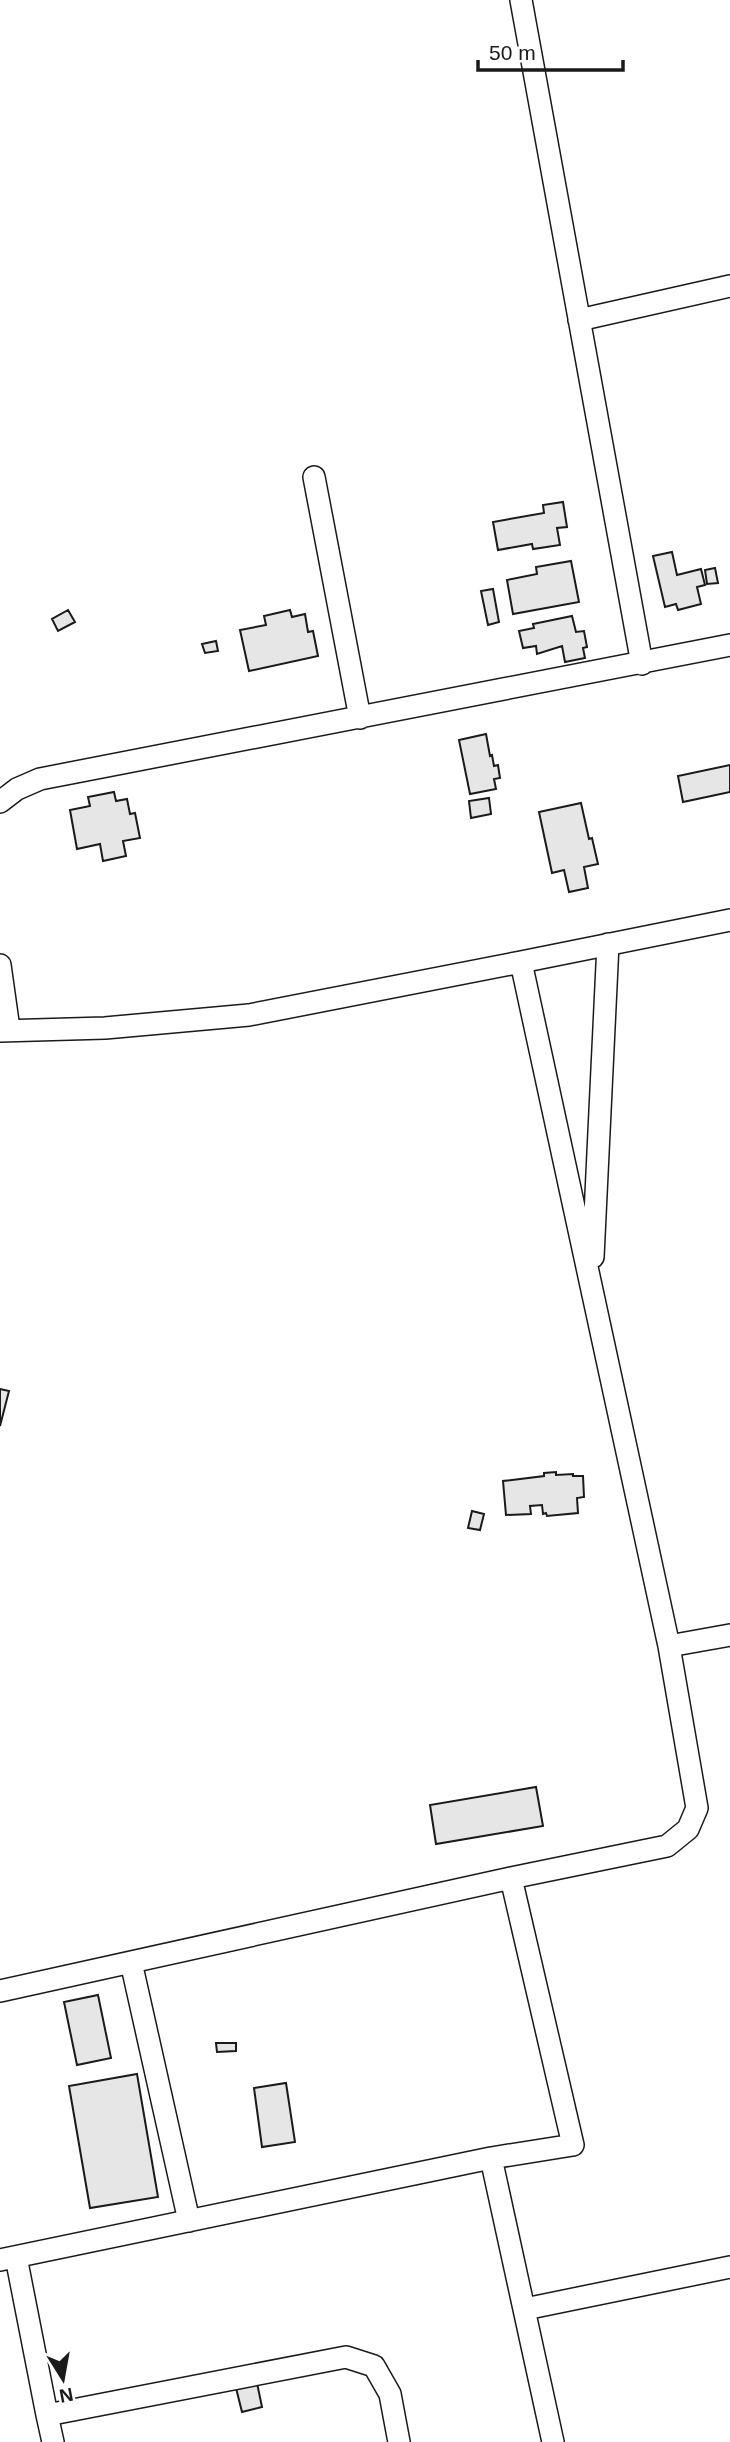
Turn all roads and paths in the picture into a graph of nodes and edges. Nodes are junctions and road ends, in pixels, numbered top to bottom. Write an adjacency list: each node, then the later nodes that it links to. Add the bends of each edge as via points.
1 (521, 0): 3 (street)
2 (730, 286): 3 (street)
3 (579, 320): 6 (street)
4 (314, 477): 7 (street)
5 (730, 645): 6 (street)
6 (642, 664): 7 (street)
7 (360, 718): 8 (street, via 40,779)
8 (0, 802)
9 (730, 920): 10 (street)
10 (608, 944): 11 (street); 14 (street)
11 (521, 961): 13 (street, via 249,1015 106,1028); 14 (street)
12 (0, 965): 13 (street)
13 (4, 1030)
14 (591, 1286): 16 (street)
15 (730, 1635): 16 (street)
16 (669, 1646): 17 (street, via 697,1808 688,1829 667,1846)
17 (511, 1878): 18 (street); 20 (street, via 573,2145)
18 (131, 1962): 19 (street); 21 (street)
19 (0, 1992)
20 (491, 2158): 21 (street); 24 (street)
21 (189, 2221): 22 (street)
22 (8, 2259): 25 (street)
23 (730, 2267): 24 (street)
24 (525, 2309): 28 (street)
25 (47, 2415): 26 (street); 27 (street, via 346,2357 374,2366 390,2394)
26 (53, 2442)
27 (399, 2442)
28 (553, 2442)

